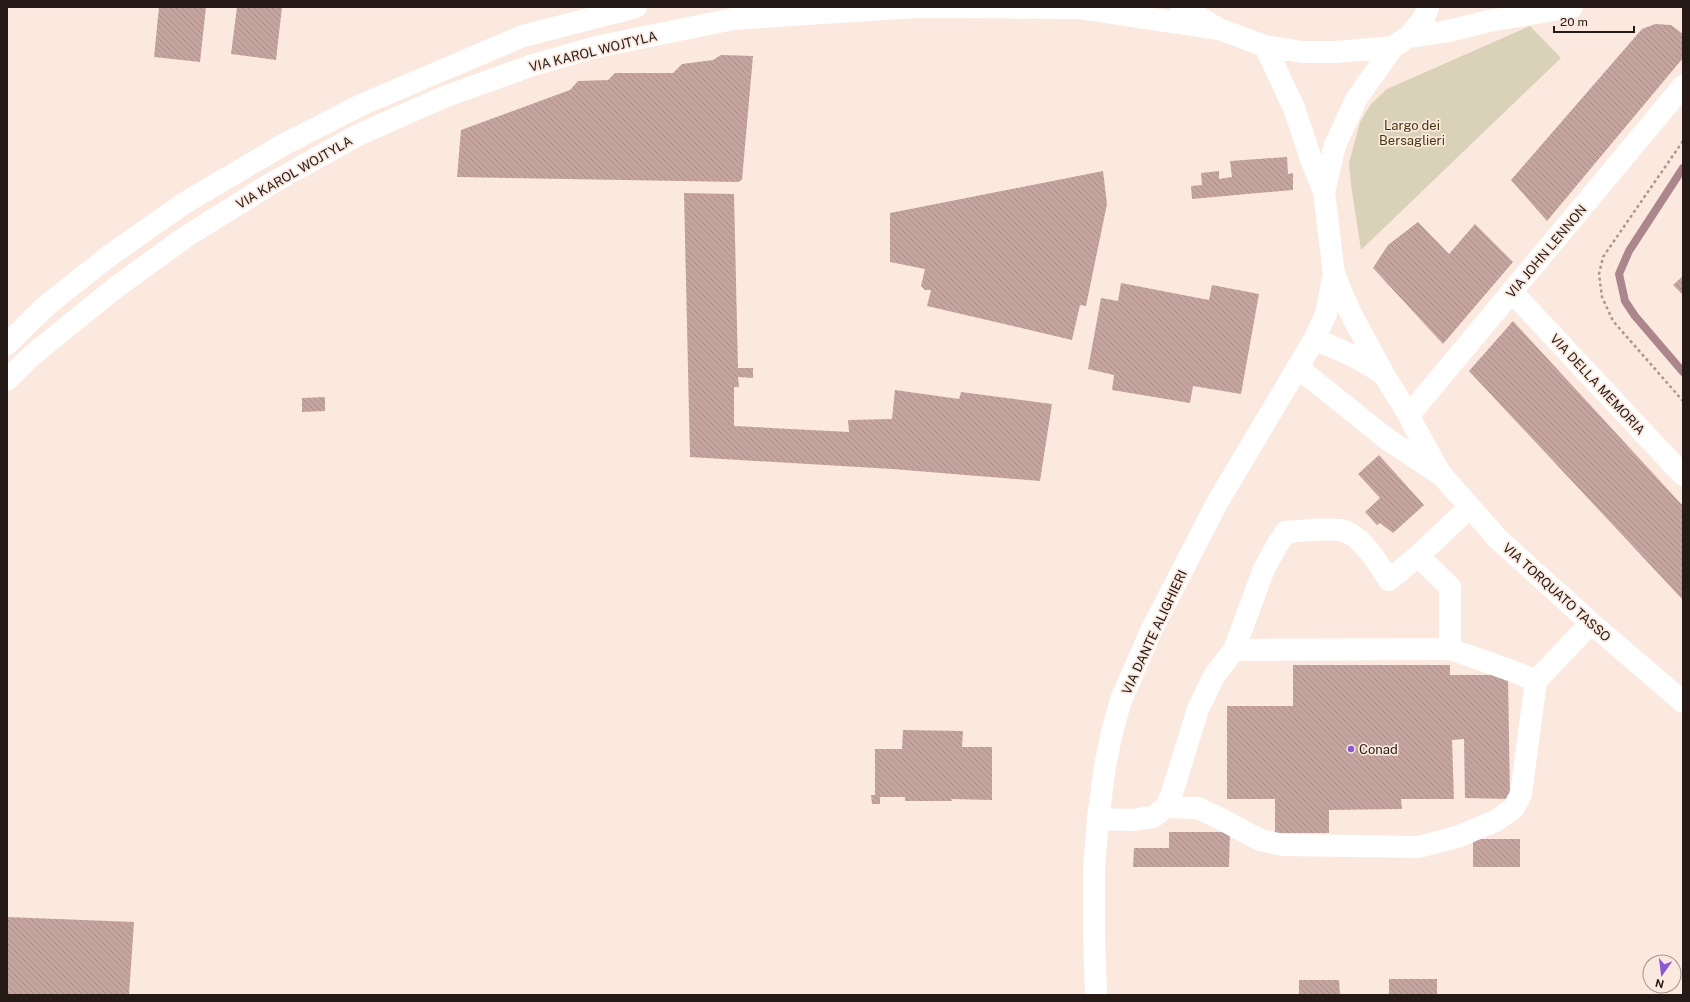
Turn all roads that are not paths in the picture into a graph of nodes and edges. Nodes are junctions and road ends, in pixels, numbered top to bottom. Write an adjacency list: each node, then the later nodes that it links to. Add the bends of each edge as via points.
1 (636, 7): 13 (street, VIA KAROL WOJTYLA, via 523,36 361,105 281,146 183,204 109,256 46,306)
2 (1182, 7): 5 (street)
3 (1428, 7): 6 (street, via 1424,18)
4 (1572, 7): 6 (street, via 1489,21)
5 (1219, 29): 7 (street); 16 (street, VIA KAROL WOJTYLA, via 1080,8 916,7 733,19 596,47 533,65 444,98 358,135 272,183 187,236 115,288 30,357)
6 (1401, 42): 7 (street, via 1330,52 1303,52); 9 (street, via 1357,98 1335,145)
7 (1265, 46): 9 (street, via 1294,108)
8 (1683, 86): 11 (street, VIA JOHN LENNON)
9 (1324, 192): 10 (street)
10 (1334, 274): 12 (street, via 1326,314); 15 (street, VIA TORQUATO TASSO, via 1350,312)
11 (1512, 292): 17 (street, VIA JOHN LENNON); 19 (street, VIA DELLA MEMORIA)
12 (1314, 340): 14 (street); 15 (street, via 1355,356)
13 (7, 344)
14 (1297, 367): 18 (street, VIA TORQUATO TASSO, via 1387,439); 28 (street, VIA DANTE ALIGHIERI, via 1217,503 1134,669 1121,700 1112,732)
15 (1384, 375): 17 (street, VIA TORQUATO TASSO)
16 (7, 380)
17 (1409, 415): 18 (street, VIA TORQUATO TASSO)
18 (1440, 473): 20 (street, VIA TORQUATO TASSO)
19 (1683, 475)
20 (1470, 507): 21 (street); 22 (street, VIA TORQUATO TASSO, via 1498,539)
21 (1418, 556): 23 (street, via 1450,587); 24 (street, via 1389,580 1354,535 1341,530 1286,532 1264,569)
22 (1591, 623): 25 (street); 26 (street, VIA TORQUATO TASSO)
23 (1450, 649): 24 (street); 25 (street)
24 (1234, 650): 27 (street, via 1214,676 1198,709)
25 (1536, 681): 27 (street, via 1521,794 1513,809 1494,821 1457,837 1418,847 1283,845 1260,840 1198,808)
26 (1683, 702)
27 (1166, 807): 28 (street, via 1153,817 1134,820)
28 (1098, 819): 29 (street, VIA DANTE ALIGHIERI, via 1094,869)
29 (1096, 995)

